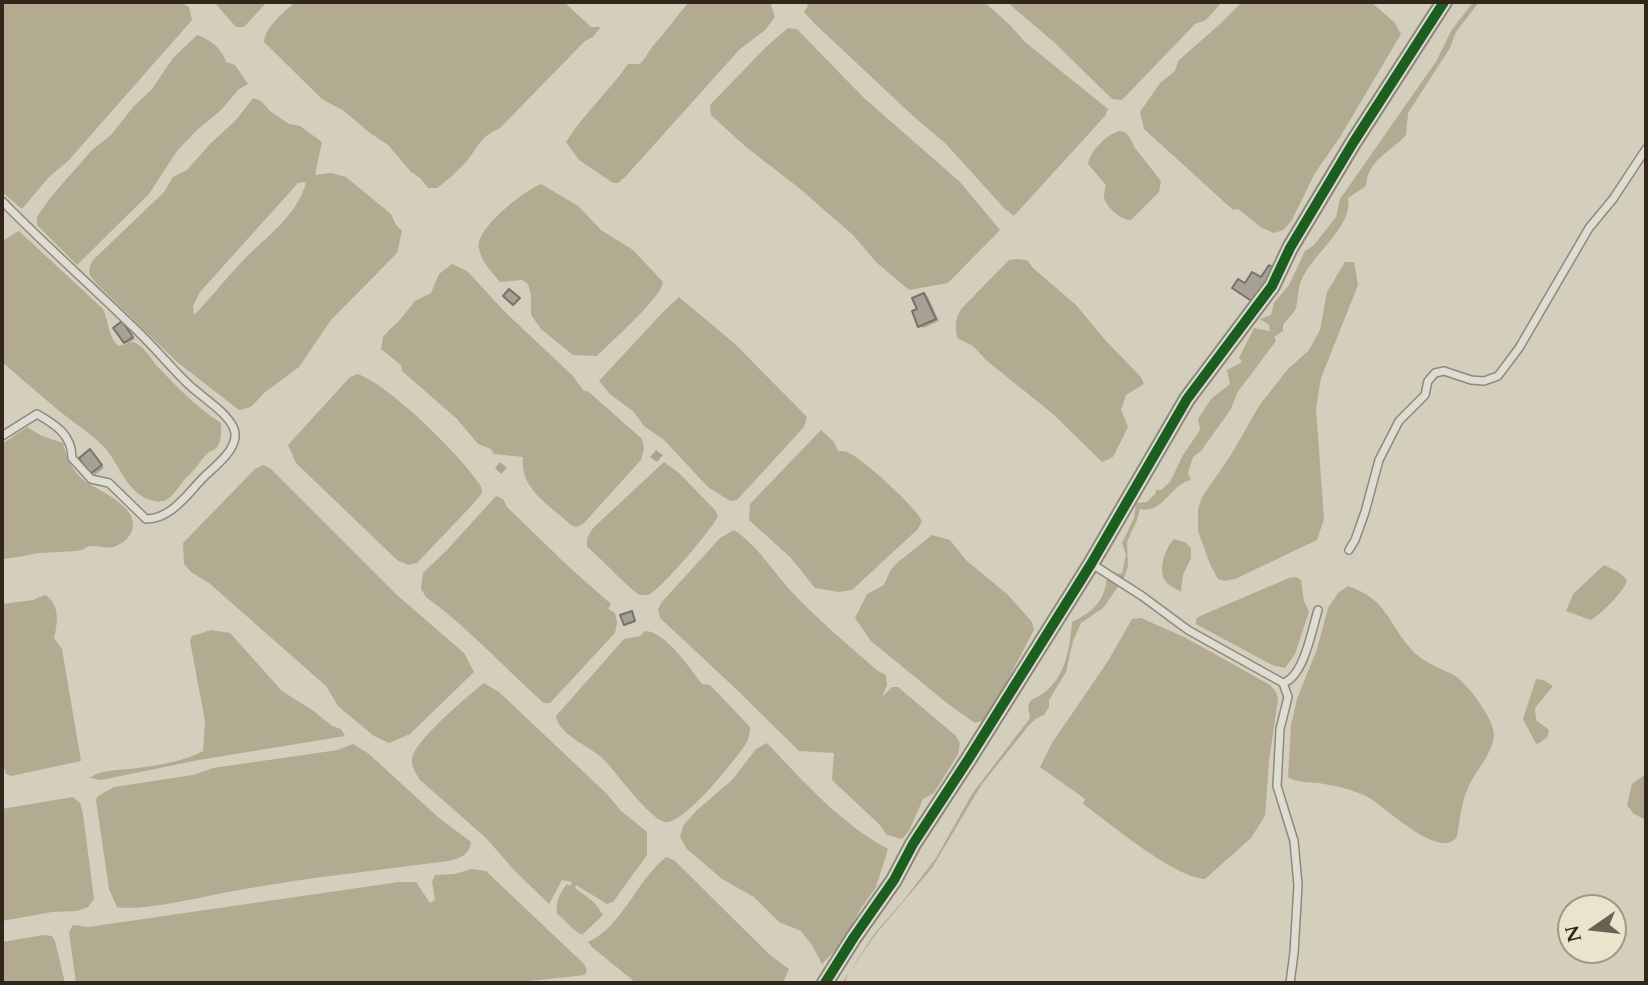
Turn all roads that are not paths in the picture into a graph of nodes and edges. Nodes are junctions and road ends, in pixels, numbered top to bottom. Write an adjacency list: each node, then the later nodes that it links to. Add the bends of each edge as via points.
1 (1444, 2): 6 (street, via 1290,248 1272,286 1187,399)
2 (1646, 149): 5 (lane, via 1589,228 1498,376 1471,380 1444,371 1428,381 1425,396 1399,421 1379,460)
3 (2, 201): 4 (lane, via 218,410 234,428 235,438 232,448 173,509 146,519 109,483 91,478 72,458 72,447 60,428 37,414)
4 (2, 436)
5 (1349, 550)
6 (1091, 564): 8 (lane, via 1188,630); 9 (street)
7 (1318, 610): 8 (lane, via 1298,669)
8 (1283, 683): 10 (lane, via 1288,697 1280,729 1277,786 1294,841 1297,875)
9 (825, 983)
10 (1290, 983)

